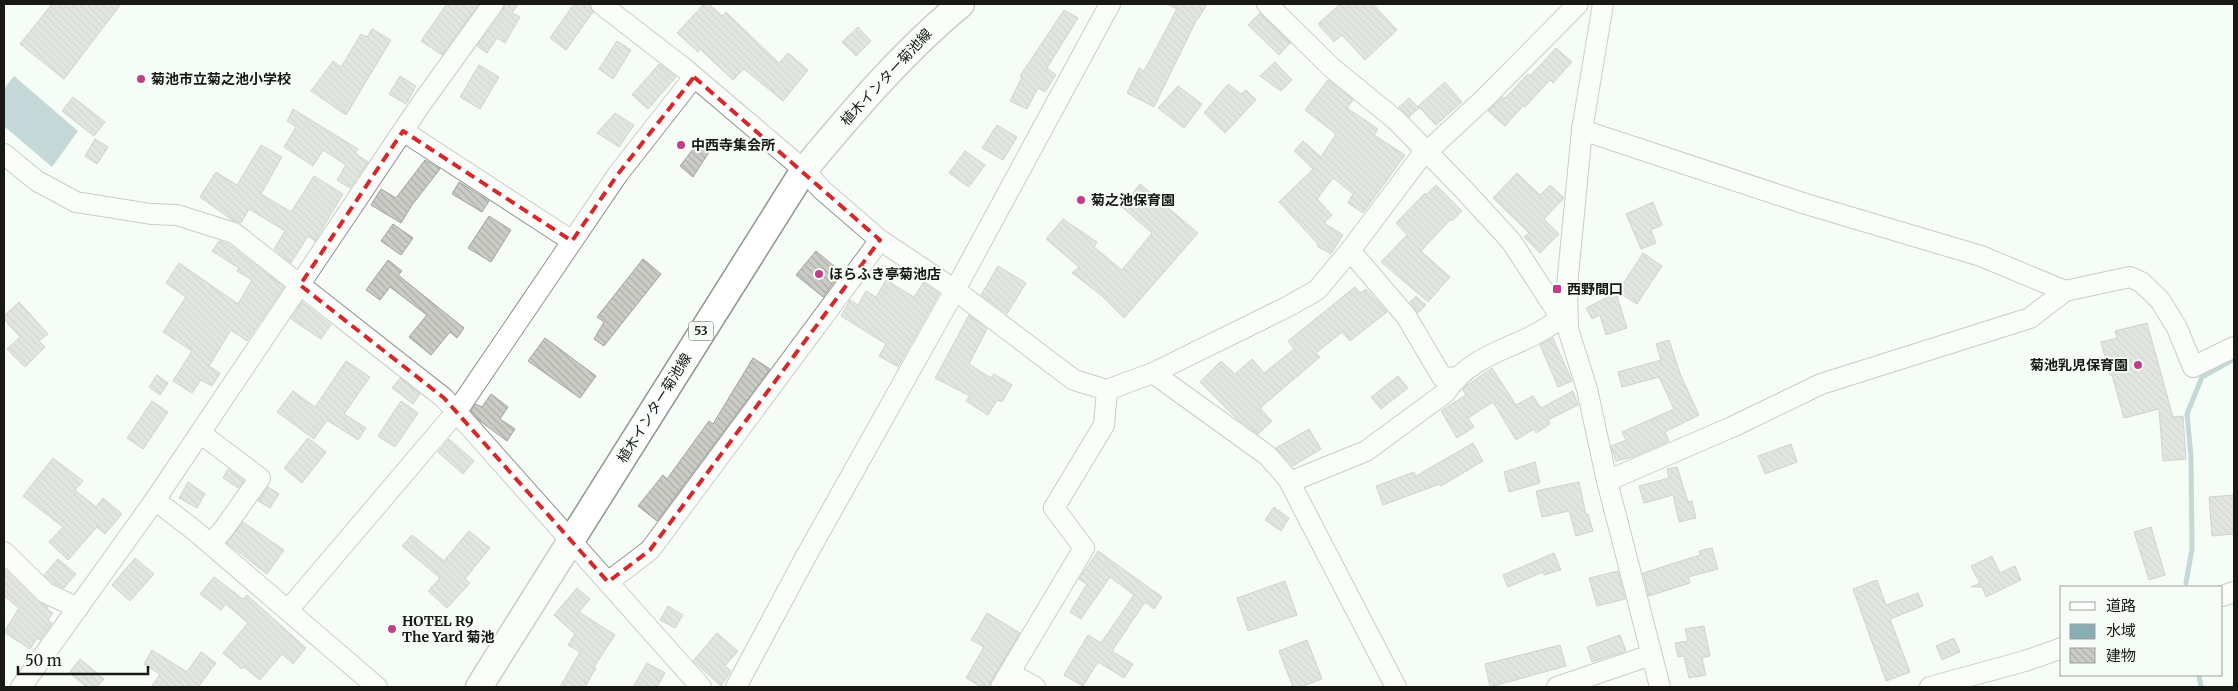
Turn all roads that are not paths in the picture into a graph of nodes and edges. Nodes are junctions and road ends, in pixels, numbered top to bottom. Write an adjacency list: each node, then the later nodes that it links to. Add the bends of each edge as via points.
1 (601, 4): 8 (street)
2 (961, 4): 13 (main road, 植木インター菊池線 / 53, via 899,61)
3 (1110, 4): 18 (street)
4 (1268, 4): 11 (street, via 1332,68 1397,121)
5 (1578, 4): 11 (street, via 1485,98 1430,150)
6 (1603, 4): 9 (street)
7 (489, 5): 10 (street)
8 (694, 76): 13 (street); 14 (street)
9 (1582, 130): 19 (street, via 1806,204 1981,256); 20 (street)
10 (403, 131): 14 (street); 17 (street)
11 (1425, 151): 16 (street); 20 (street, via 1511,242)
12 (4, 154): 17 (street, via 37,181 76,202 177,215 234,233)
13 (804, 170): 15 (street, via 822,190); 30 (main road, 植木インター菊池線 / 53)
14 (572, 240): 25 (street)
15 (880, 240): 18 (street); 33 (street, via 650,550)
16 (1349, 252): 22 (street, via 1316,290); 23 (street, via 1406,316 1442,377)
17 (300, 285): 25 (street); 26 (street)
18 (955, 290): 24 (street, via 1074,380); 43 (street, via 804,558)
19 (2065, 291): 21 (street, via 2130,277 2141,282 2160,300 2193,367); 27 (street, via 2030,318 1821,384)
20 (1565, 323): 23 (street, via 1496,351); 27 (street, via 1587,389)
21 (2234, 347)
22 (1153, 373): 24 (street); 28 (street, via 1268,456)
23 (1458, 378): 28 (street, via 1446,394 1366,451)
24 (1107, 390): 38 (street, via 1104,425 1054,508 1084,548)
25 (457, 411): 30 (street); 35 (street)
26 (200, 433): 29 (street); 31 (street, via 260,478)
27 (1607, 481): 37 (street)
28 (1290, 482): 45 (street)
29 (155, 500): 31 (street); 34 (street)
30 (571, 540): 33 (street); 41 (main road, 植木インター菊池線 / 53)
31 (210, 544): 35 (street)
32 (4, 552): 34 (street, via 46,593)
33 (608, 582): 42 (street)
34 (78, 608): 39 (street)
35 (288, 610): 40 (street)
36 (2060, 649): 48 (street)
37 (1651, 655): 46 (street); 47 (street)
38 (1006, 680): 44 (street)
39 (21, 687)
40 (377, 687)
41 (479, 687)
42 (701, 687)
43 (736, 687)
44 (1035, 687)
45 (1396, 687)
46 (1557, 687)
47 (1660, 687)
48 (1930, 687)

